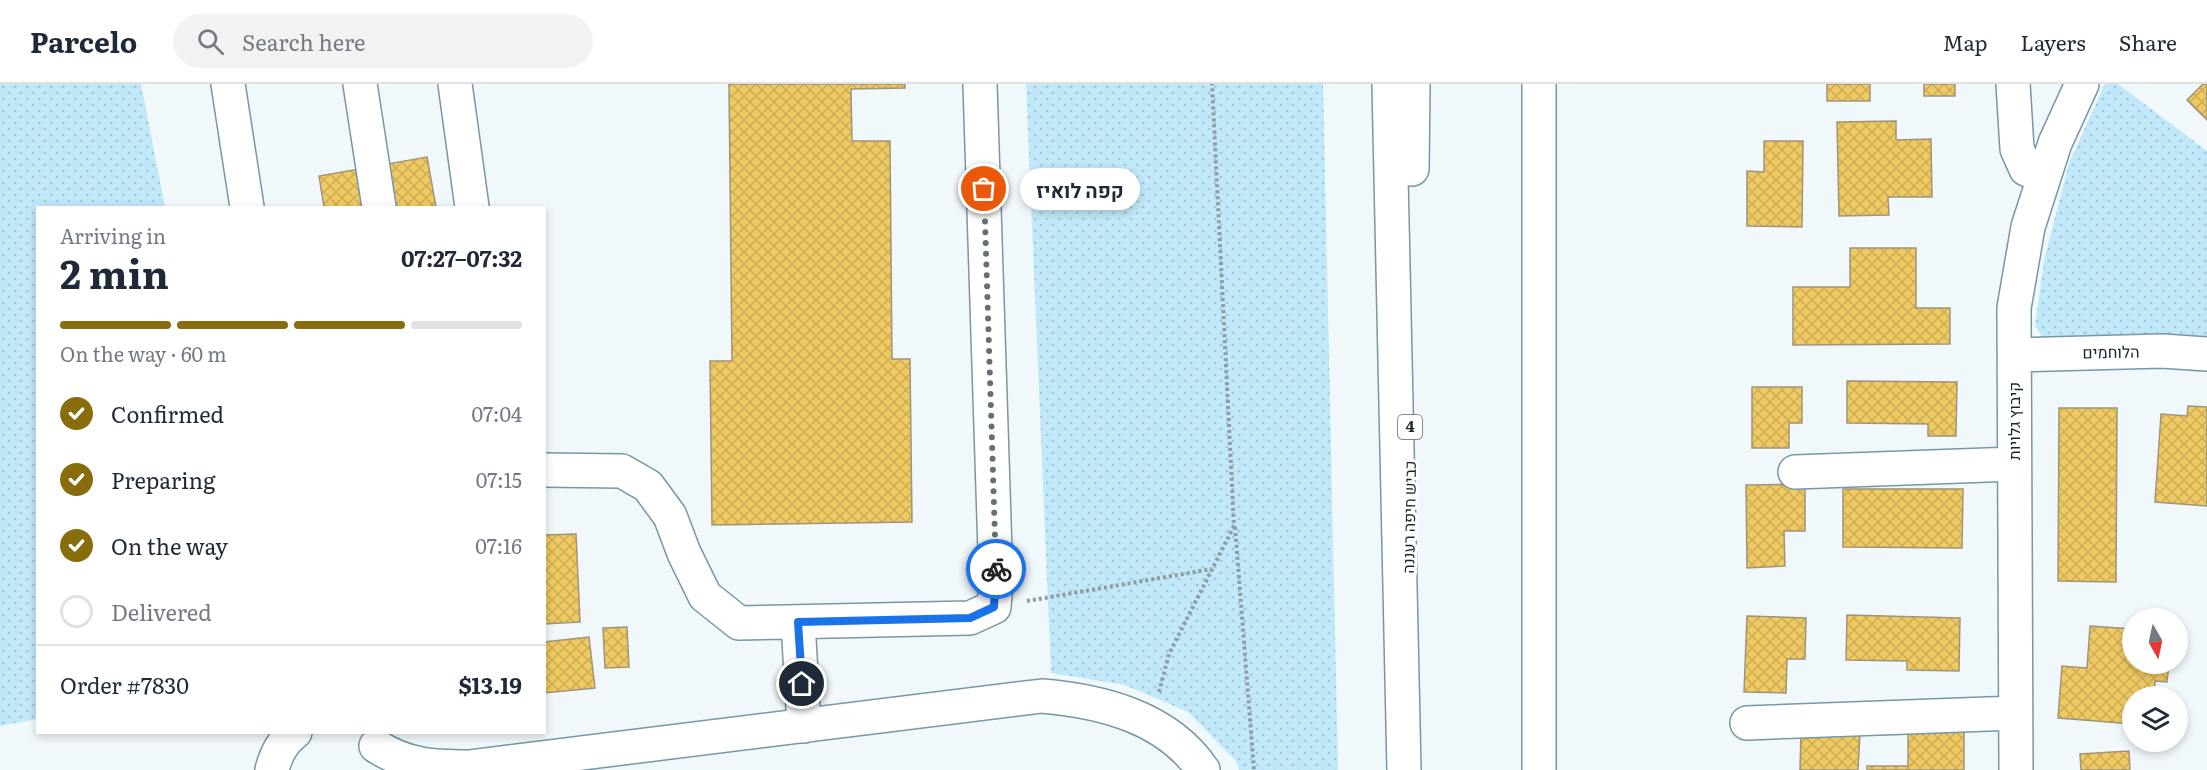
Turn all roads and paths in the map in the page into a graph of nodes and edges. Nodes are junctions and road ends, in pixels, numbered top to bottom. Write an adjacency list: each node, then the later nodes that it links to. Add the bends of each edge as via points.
1 (228, 84): 12 (main road)
2 (360, 84): 13 (main road)
3 (454, 84): 14 (main road)
4 (980, 84): 22 (main road)
5 (1212, 84): 20 (path)
6 (1389, 84): 33 (main road)
7 (1413, 84): 33 (main road, כביש חיפה רעננה / 4)
8 (1541, 84): 34 (main road)
9 (2013, 84): 11 (main road, via 2017,149 2026,169)
10 (2082, 84): 11 (main road, קיבוץ גלויות)
11 (2044, 177): 16 (main road, קיבוץ גלויות, via 2028,227 2014,308)
12 (247, 206)
13 (379, 206)
14 (472, 206)
15 (2207, 354): 16 (main road, הלוחמים, via 2162,351)
16 (2014, 355): 17 (main road, קיבוץ גלויות)
17 (2014, 464): 19 (main road); 24 (main road, קיבוץ גלויות)
18 (546, 470): 23 (main road, via 622,471 648,486 670,516 705,596 739,623)
19 (1795, 472)
20 (1234, 526): 21 (path); 32 (path)
21 (1212, 568): 22 (path); 26 (path, via 1169,654)
22 (994, 607): 23 (main road, via 970,618)
23 (798, 622): 27 (main road)
24 (2016, 714): 25 (main road); 35 (main road, קיבוץ גלויות)
25 (1748, 723)
26 (1150, 724): 27 (main road, via 1082,700 1042,696); 31 (main road, via 1173,736)
27 (804, 726): 29 (main road)
28 (371, 743): 30 (main road, via 390,755 418,764)
29 (620, 759): 30 (main road)
30 (464, 768)
31 (1203, 770)
32 (1254, 770)
33 (1405, 770)
34 (1539, 770)
35 (2016, 770)

